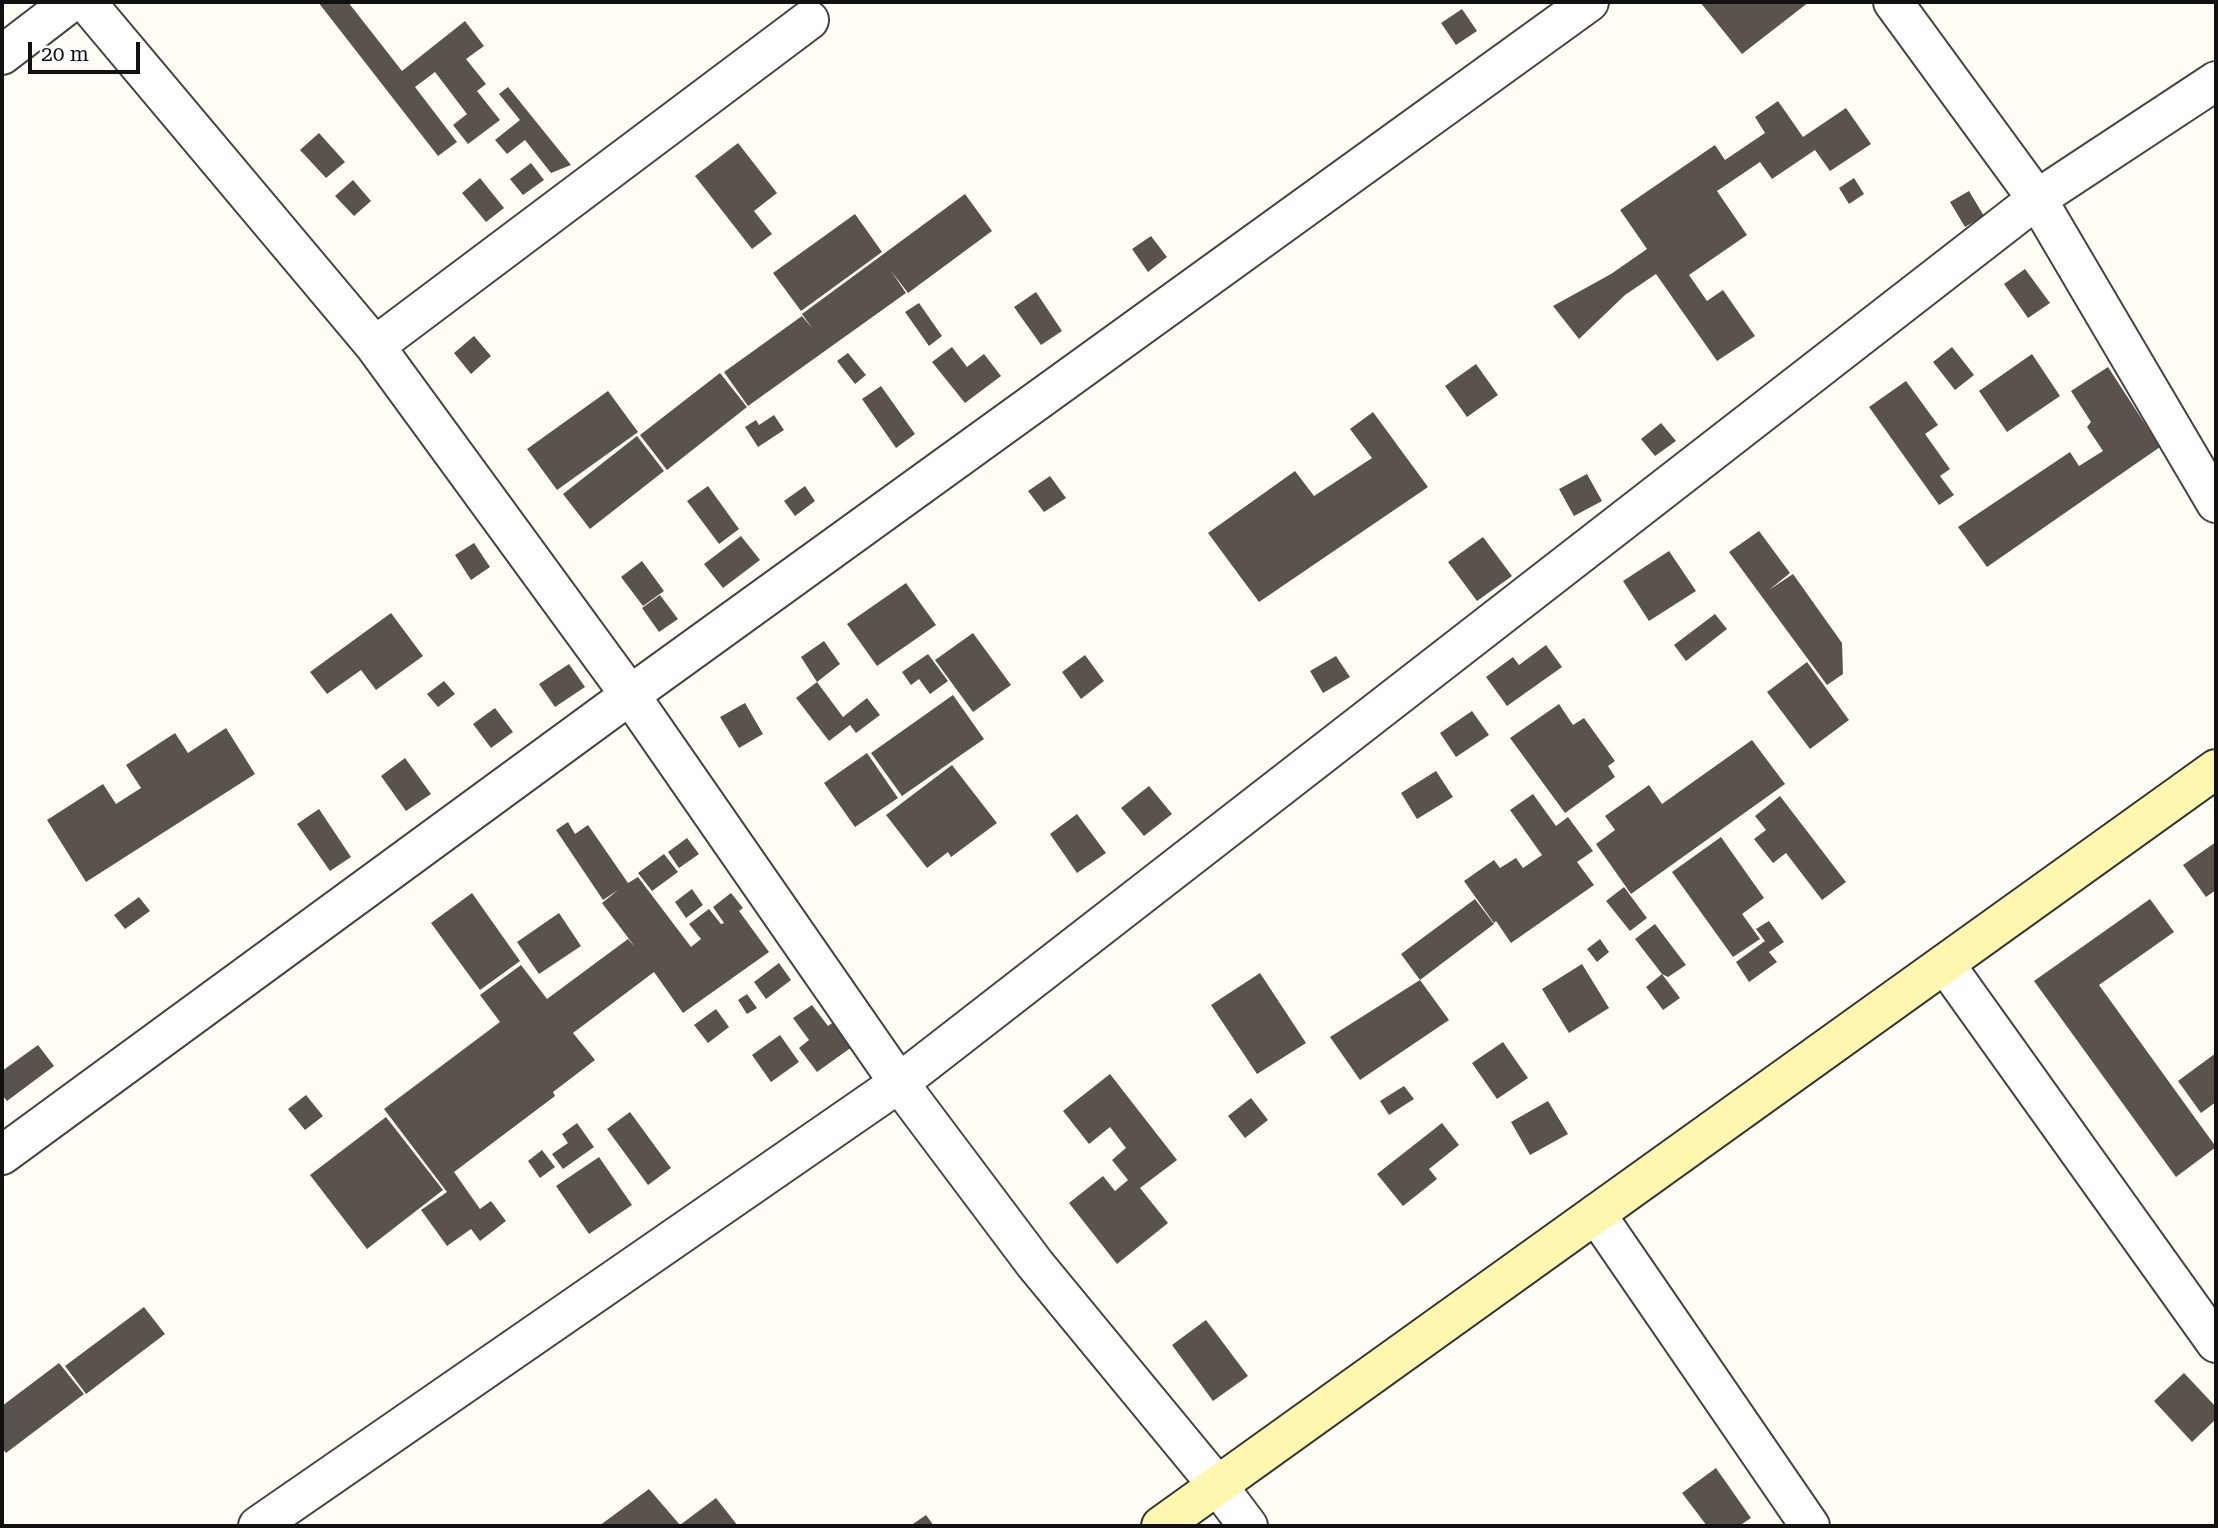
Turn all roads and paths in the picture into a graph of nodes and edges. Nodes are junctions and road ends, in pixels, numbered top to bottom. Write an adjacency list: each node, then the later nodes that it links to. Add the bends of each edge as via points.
1 (71, 2): 6 (street)
2 (86, 2): 9 (street)
3 (1589, 2): 11 (street)
4 (1893, 2): 8 (street)
5 (809, 20): 9 (street)
6 (2, 55)
7 (2216, 81): 8 (street)
8 (2037, 199): 10 (street); 14 (street)
9 (375, 346): 11 (street)
10 (2216, 503)
11 (630, 695): 14 (street); 15 (street)
12 (2216, 769): 13 (street)
13 (1945, 964): 16 (street); 17 (street)
14 (899, 1083): 18 (street, via 1035,1264); 19 (street)
15 (2, 1155)
16 (1596, 1214): 18 (street); 22 (street)
17 (2216, 1343)
18 (1218, 1486): 20 (street); 21 (street)
19 (258, 1526)
20 (1161, 1526)
21 (1248, 1526)
22 (1810, 1526)

